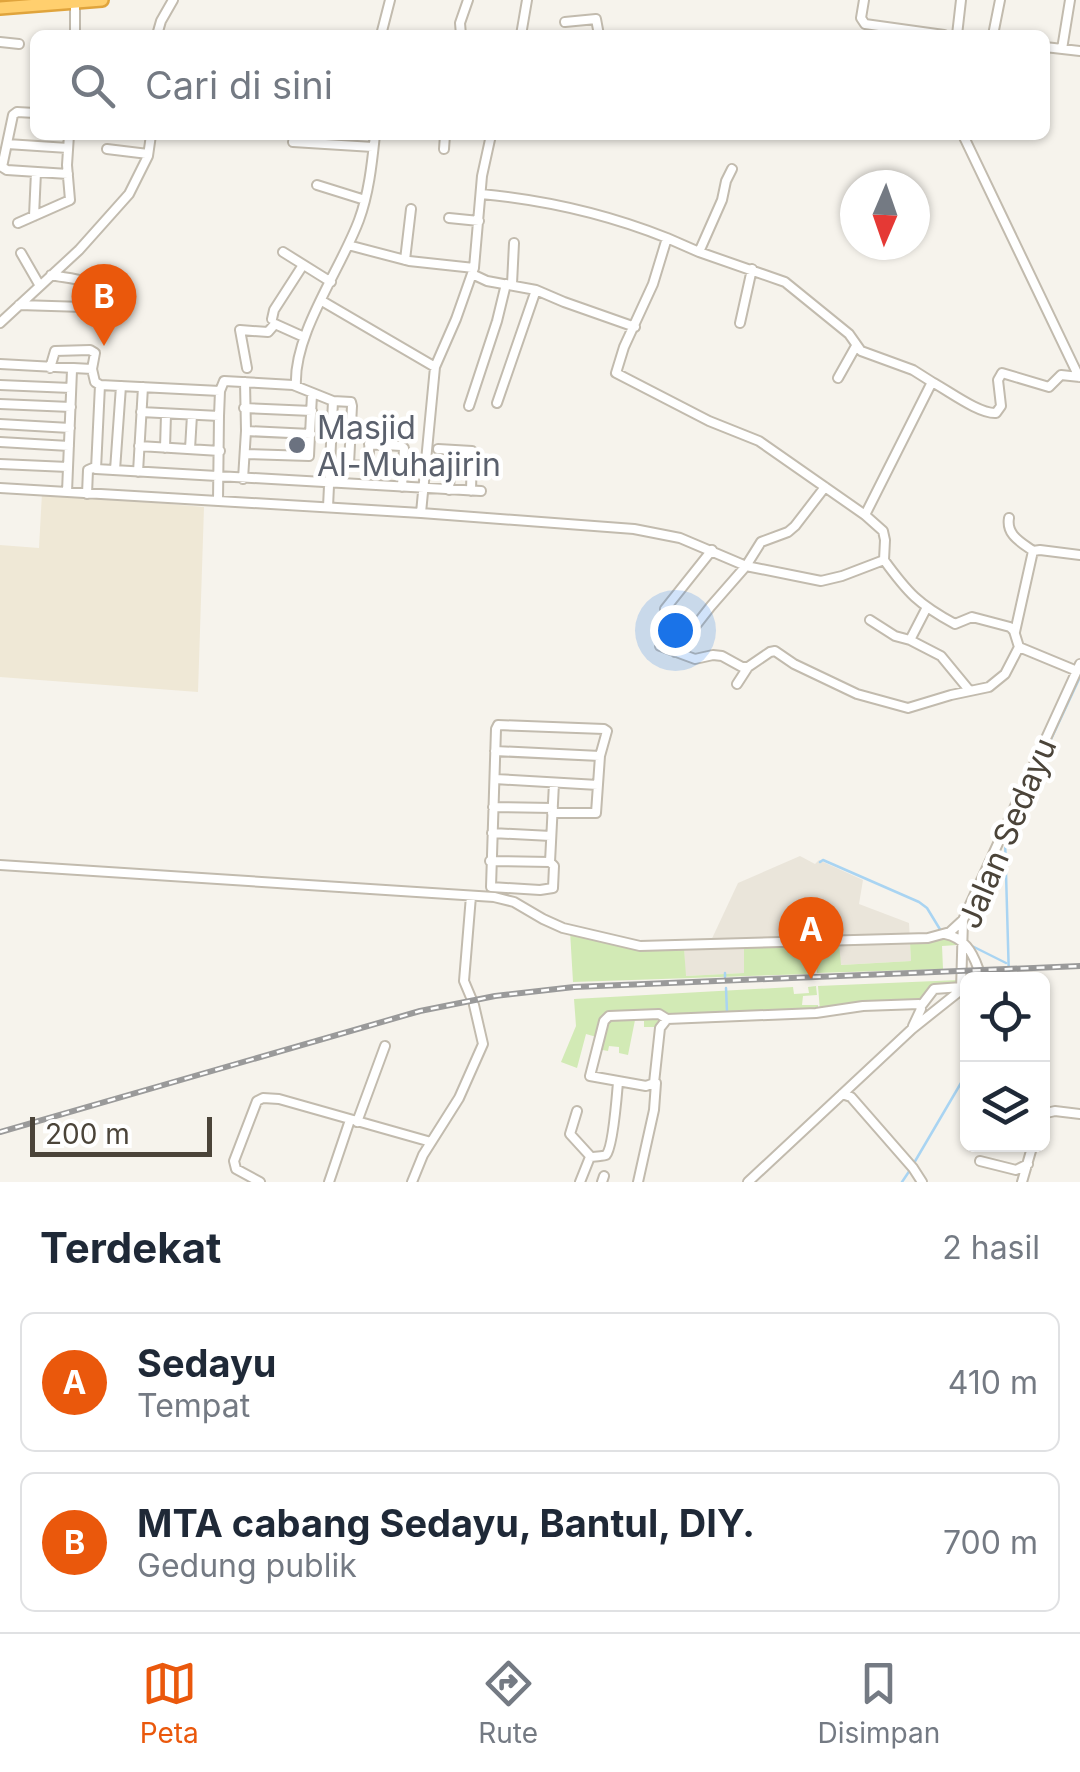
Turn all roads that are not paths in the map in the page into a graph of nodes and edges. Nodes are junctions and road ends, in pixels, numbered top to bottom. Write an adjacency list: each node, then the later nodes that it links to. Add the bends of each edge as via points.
1 (102, 0): 10 (highway)
2 (173, 0): 14 (street)
3 (390, 0): 15 (street)
4 (468, 0): 16 (street)
5 (527, 0): 17 (street)
6 (864, 0): 19 (street, via 866,24)
7 (961, 0): 20 (street)
8 (1000, 0): 21 (street)
9 (1070, 0): 25 (street)
10 (75, 2): 11 (highway); 13 (street)
11 (0, 8)
12 (565, 22): 18 (street, via 596,20)
13 (74, 30)
14 (158, 30)
15 (382, 30)
16 (461, 30)
17 (521, 30)
18 (598, 30)
19 (898, 30)
20 (958, 30)
21 (995, 30)
22 (0, 42): 23 (street)
23 (19, 44)
24 (1050, 48): 25 (street)
25 (1062, 49): 26 (street)
26 (1080, 52)
27 (30, 113): 35 (street, via 14,113)
28 (69, 140): 37 (street)
29 (149, 140): 40 (street)
30 (374, 140): 36 (street)
31 (444, 140): 39 (street)
32 (490, 140): 45 (street)
33 (965, 140): 83 (street)
34 (294, 142): 36 (street)
35 (7, 144): 37 (street); 42 (street, via 2,168)
36 (373, 147): 46 (street)
37 (68, 148): 43 (street)
38 (106, 149): 40 (street)
39 (444, 149)
40 (148, 154): 62 (street, via 130,194)
41 (732, 168): 56 (street)
42 (36, 172): 43 (street); 48 (street)
43 (68, 174): 48 (street, via 68,201)
44 (317, 185): 46 (street)
45 (480, 194): 50 (street); 52 (street, via 584,211)
46 (365, 200): 54 (street)
47 (410, 209): 58 (street)
48 (34, 216): 51 (street)
49 (450, 218): 50 (street)
50 (479, 221): 61 (street)
51 (18, 223)
52 (667, 238): 56 (street); 74 (street)
53 (514, 244): 64 (street)
54 (348, 245): 58 (street); 63 (street)
55 (283, 252): 59 (street)
56 (699, 252): 60 (street)
57 (21, 253): 65 (street)
58 (405, 260): 61 (street)
59 (303, 266): 63 (street); 71 (street)
60 (752, 269): 73 (street); 76 (street, via 790,286)
61 (473, 271): 64 (street, via 479,279); 78 (street)
62 (52, 275): 65 (street); 67 (street, via 89,282)
63 (330, 282): 68 (street)
64 (509, 284): 66 (street); 98 (street)
65 (40, 286): 69 (street)
66 (536, 290): 74 (street); 96 (street)
67 (96, 294)
68 (322, 302): 75 (street); 78 (street)
69 (19, 305): 70 (street); 72 (street)
70 (84, 307)
71 (272, 320)
72 (0, 323)
73 (740, 323)
74 (634, 327): 134 (street, via 617,375 759,442)
75 (304, 337): 80 (street, via 276,324 268,332 240,330); 90 (street)
76 (856, 346): 84 (street); 86 (street)
77 (0, 364): 79 (street)
78 (435, 367): 136 (street)
79 (50, 368): 81 (street); 82 (street, via 55,351 90,350)
80 (247, 368)
81 (72, 370): 82 (street); 92 (street)
82 (92, 370): 87 (street)
83 (1080, 377): 86 (street, via 1061,375 1049,387 1002,373 1002,406 990,414)
84 (838, 378)
85 (244, 382): 90 (street); 93 (street, via 224,381); 100 (street)
86 (932, 382): 143 (street)
87 (100, 384): 89 (street); 125 (street)
88 (0, 385): 92 (street)
89 (121, 386): 91 (street); 128 (street)
90 (296, 386): 94 (street)
91 (143, 387): 93 (street); 102 (street)
92 (71, 388): 99 (street)
93 (220, 391): 105 (street)
94 (312, 394): 95 (street); 101 (street)
95 (334, 401): 122 (street); 123 (street, via 352,404)
96 (497, 403)
97 (0, 404): 99 (street)
98 (469, 406)
99 (71, 408): 108 (street)
100 (244, 408): 101 (street); 109 (street)
101 (312, 411): 110 (street)
102 (141, 412): 103 (street); 114 (street)
103 (166, 414): 104 (street); 115 (street)
104 (192, 415): 105 (street); 117 (street)
105 (219, 416): 119 (street)
106 (370, 423): 112 (street)
107 (0, 424): 108 (street)
108 (70, 428): 113 (street)
109 (246, 430): 110 (street); 120 (street)
110 (311, 434): 120 (street, via 308,457)
111 (0, 442): 113 (street)
112 (369, 444): 124 (street); 127 (street, via 403,447)
113 (69, 446): 126 (street)
114 (140, 446): 115 (street); 129 (street)
115 (165, 448): 117 (street)
116 (438, 449): 118 (street)
117 (190, 450): 119 (street)
118 (451, 450): 137 (street); 137 (street, via 472,453 476,491)
119 (220, 451): 130 (street)
120 (246, 454): 131 (street)
121 (0, 464): 126 (street)
122 (331, 464): 123 (street); 132 (street)
123 (350, 464): 124 (street)
124 (368, 465): 127 (street)
125 (95, 467): 128 (street); 139 (street, via 88,470)
126 (68, 468): 138 (street)
127 (404, 468): 133 (street)
128 (115, 470): 129 (street)
129 (138, 472): 130 (street)
130 (219, 477): 131 (street); 140 (street)
131 (243, 478): 132 (street)
132 (329, 484): 133 (street); 141 (street)
133 (402, 487): 136 (street)
134 (825, 487): 143 (street); 149 (street, via 795,526 763,540)
135 (0, 488): 138 (street)
136 (424, 489): 137 (street); 142 (street)
137 (449, 490)
138 (67, 492): 139 (street)
139 (87, 494): 140 (street)
140 (218, 501): 141 (street)
141 (328, 507): 142 (street)
142 (421, 513): 145 (street, via 634,529)
143 (864, 515): 148 (street, via 884,533)
144 (1009, 518): 146 (street, via 1011,533)
145 (712, 550): 149 (street); 151 (street)
146 (1033, 552): 147 (street); 153 (street)
147 (1080, 555)
148 (886, 562): 149 (street, via 820,581); 150 (street)
149 (746, 566): 157 (street)
150 (926, 608): 153 (street, via 955,624 972,617); 154 (street)
151 (665, 609)
152 (870, 620): 154 (street)
153 (1015, 634): 156 (street)
154 (910, 640): 161 (street, via 940,656)
155 (660, 646): 157 (street)
156 (1018, 647): 159 (street); 161 (street, via 998,682)
157 (677, 648): 158 (street, via 695,659 712,654)
158 (748, 668): 160 (street); 161 (street, via 776,651 857,694 904,708)
159 (1078, 668): 179 (street, Jalan Sedayu)
160 (737, 684)
161 (969, 690)
162 (495, 751): 163 (street); 163 (street, via 500,724 605,730); 164 (street)
163 (600, 756): 166 (street)
164 (495, 780): 165 (street); 167 (street)
165 (554, 783): 166 (street); 168 (street)
166 (598, 785): 168 (street, via 596,813)
167 (493, 806): 168 (street); 169 (street)
168 (553, 811): 170 (street)
169 (492, 833): 170 (street); 171 (street)
170 (551, 836): 172 (street)
171 (490, 861): 172 (street); 174 (street, via 490,885)
172 (550, 862): 175 (street, via 552,889)
173 (0, 866): 176 (street)
174 (509, 888): 175 (street); 177 (street)
175 (522, 889): 178 (street)
176 (471, 896): 177 (street); 199 (street, via 464,980 483,1044)
177 (509, 900): 178 (street)
178 (520, 906): 180 (street, via 564,928 651,946)
179 (964, 920): 180 (street); 181 (street, Jalan Sedayu)
180 (945, 934): 181 (street)
181 (962, 940): 182 (street); 183 (street, Jalan Sedayu)
182 (978, 968)
183 (962, 972)
184 (960, 987): 186 (street, via 934,988)
185 (960, 990): 188 (street)
186 (921, 1006): 187 (street); 188 (street)
187 (667, 1019): 191 (street, via 660,1028); 192 (street, via 606,1018 590,1076)
188 (912, 1029): 190 (street)
189 (385, 1046): 198 (street)
190 (857, 1079): 193 (street); 194 (street)
191 (656, 1080): 192 (street, via 651,1086); 210 (street)
192 (618, 1082): 201 (street, via 608,1152)
193 (841, 1094): 194 (street); 211 (street)
194 (859, 1106): 204 (street)
195 (578, 1111): 201 (street, via 570,1134)
196 (1050, 1112): 197 (street)
197 (1080, 1114)
198 (353, 1121): 199 (street); 205 (street, via 264,1098 234,1161); 207 (street)
199 (430, 1142): 208 (street)
200 (1031, 1152): 203 (street)
201 (590, 1156): 209 (street)
202 (980, 1160): 203 (street, via 1016,1170)
203 (1028, 1164): 214 (street)
204 (915, 1171): 212 (street); 213 (street)
205 (244, 1179): 206 (street)
206 (260, 1182)
207 (329, 1182)
208 (412, 1182)
209 (580, 1182)
210 (638, 1182)
211 (748, 1182)
212 (910, 1182)
213 (922, 1182)
214 (1022, 1182)

